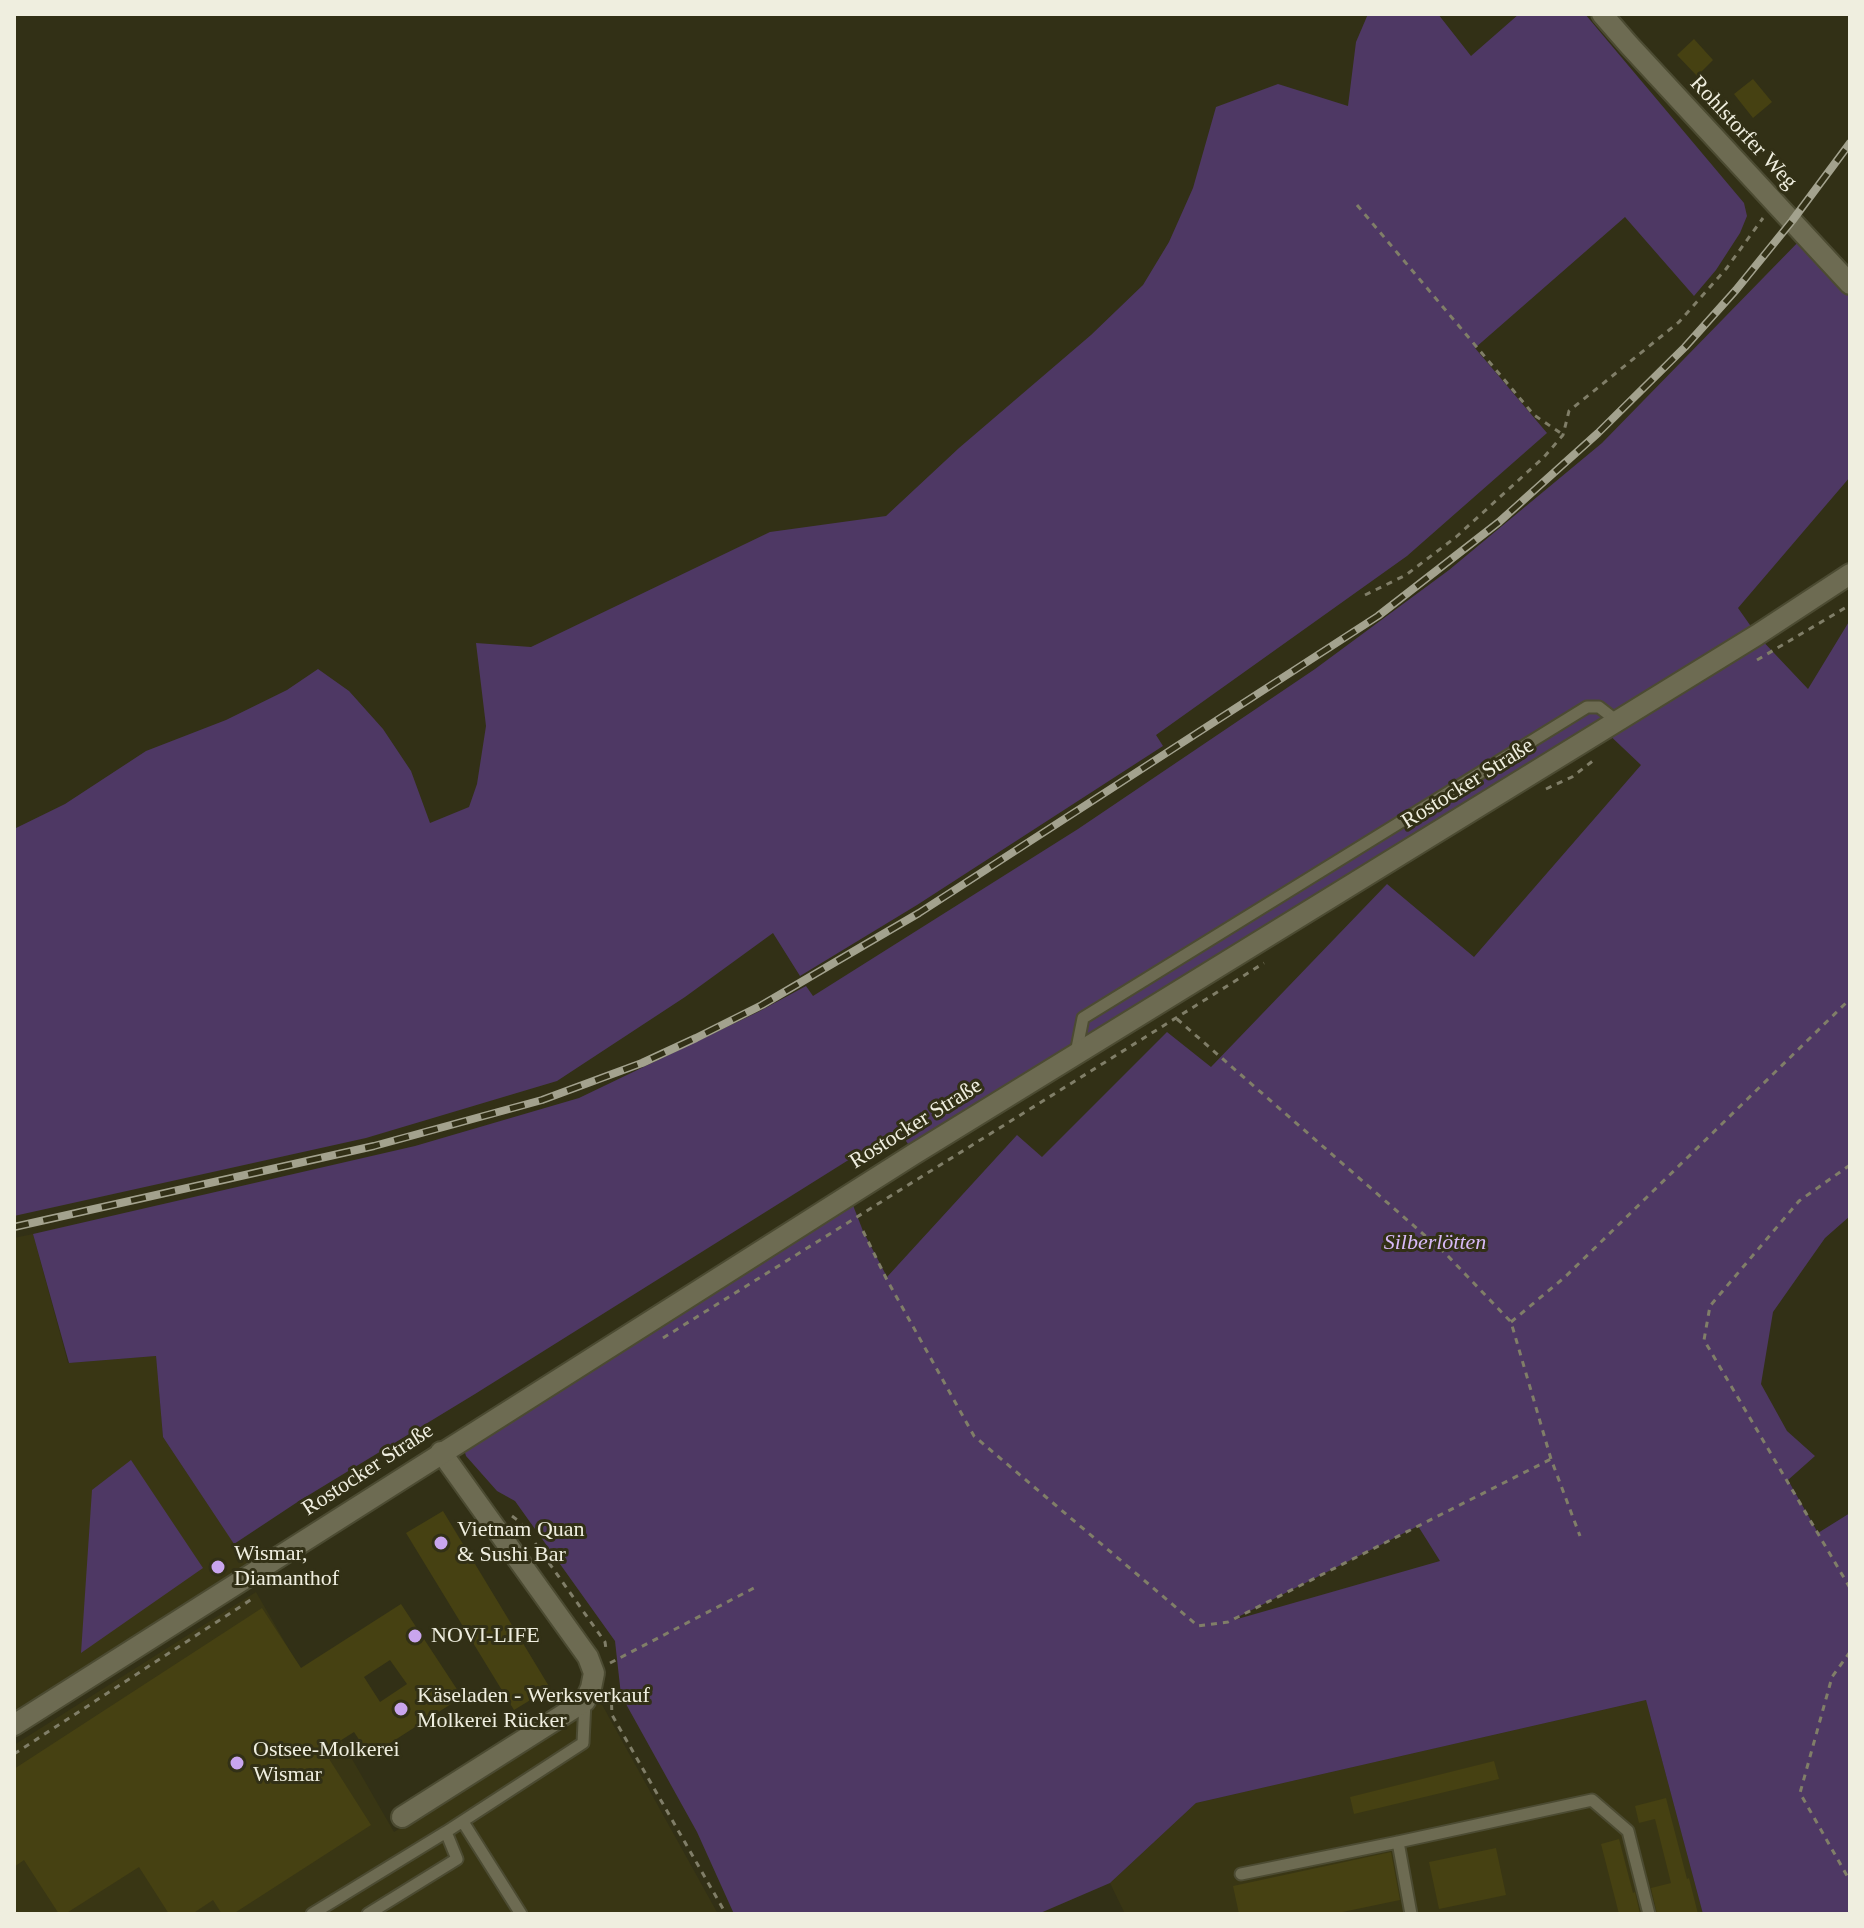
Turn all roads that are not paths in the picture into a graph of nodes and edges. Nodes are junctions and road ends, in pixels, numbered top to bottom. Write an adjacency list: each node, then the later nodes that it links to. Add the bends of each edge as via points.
1 (1602, 14): 2 (street, Rohlstorfer Weg)
2 (1850, 284)
3 (1850, 574): 4 (street, Rostocker Straße)
4 (1617, 721): 5 (street, Rostocker Straße); 5 (lane, via 1599,707 1587,707 1083,1018)
5 (1076, 1054): 6 (street, Rostocker Straße)
6 (441, 1452): 7 (street, via 588,1657 594,1673); 8 (street, Rostocker Straße)
7 (585, 1701): 9 (street); 10 (lane, via 583,1743)
8 (14, 1725)
9 (402, 1817)
10 (463, 1822): 11 (lane); 16 (lane)
11 (446, 1832): 14 (lane); 15 (lane, via 457,1859)
12 (1398, 1842): 13 (lane); 17 (lane); 18 (lane, via 1592,1800 1628,1831)
13 (1241, 1874)
14 (318, 1913)
15 (368, 1914)
16 (521, 1914)
17 (1411, 1914)
18 (1649, 1914)

